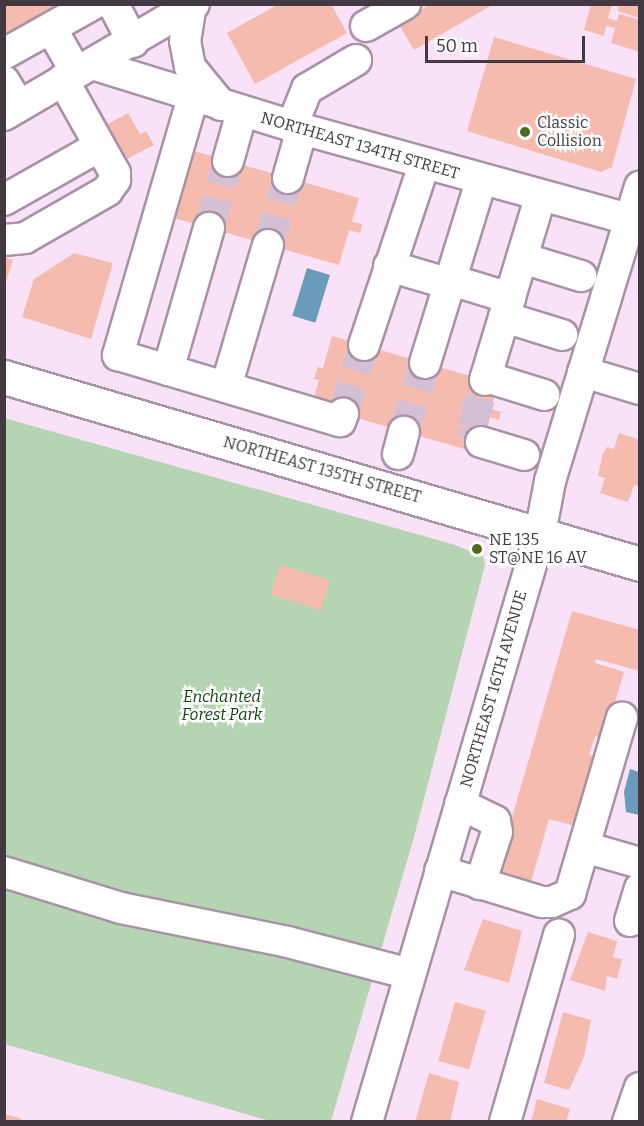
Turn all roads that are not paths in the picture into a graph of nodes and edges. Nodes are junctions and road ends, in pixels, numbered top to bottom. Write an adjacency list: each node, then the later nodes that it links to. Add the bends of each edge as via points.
1 (93, 4): 6 (street)
2 (113, 4): 7 (street)
3 (405, 4): 5 (street)
4 (192, 5): 7 (street); 12 (street, via 185,41 190,67)
5 (366, 26)
6 (51, 28): 8 (street); 10 (street)
7 (133, 42): 10 (street)
8 (4, 54)
9 (356, 60): 14 (street, via 307,89)
10 (77, 72): 12 (street, NORTHEAST 134TH STREET); 13 (street); 15 (street)
11 (4, 81): 13 (street)
12 (219, 105): 14 (street, NORTHEAST 134TH STREET); 16 (street); 35 (street, via 118,355)
13 (12, 111)
14 (297, 128): 17 (street, NORTHEAST 134TH STREET); 18 (street)
15 (100, 146): 22 (street); 25 (street, via 115,173 107,191 25,238)
16 (228, 161)
17 (424, 165): 19 (street, NORTHEAST 134TH STREET); 28 (street)
18 (288, 178)
19 (481, 181): 21 (street, NORTHEAST 134TH STREET); 30 (street)
20 (639, 186): 23 (street, NORTHEAST 16TH AVENUE)
21 (540, 198): 23 (street, NORTHEAST 134TH STREET); 27 (street)
22 (4, 200)
23 (635, 221): 36 (street, NORTHEAST 16TH AVENUE)
24 (208, 228): 35 (street)
25 (4, 240)
26 (268, 245): 38 (street)
27 (522, 258): 29 (street); 31 (street)
28 (389, 266): 30 (street); 33 (street)
29 (581, 276)
30 (450, 282): 31 (street); 34 (street)
31 (507, 308): 32 (street); 40 (street, via 485,379)
32 (562, 335)
33 (364, 345)
34 (426, 363)
35 (168, 370): 38 (street)
36 (583, 372): 39 (street); 44 (street, NORTHEAST 16TH AVENUE, via 550,481)
37 (4, 377): 44 (main road, NORTHEAST 135TH STREET)
38 (226, 387): 41 (street, via 340,421)
39 (639, 388)
40 (544, 395)
41 (343, 414)
42 (481, 442): 43 (street)
43 (524, 455)
44 (540, 534): 45 (main road, NORTHEAST 135TH STREET); 47 (street, NORTHEAST 16TH AVENUE)
45 (639, 564)
46 (622, 717): 48 (street)
47 (460, 804): 50 (street, NORTHEAST 16TH AVENUE); 52 (street, via 495,821 497,831)
48 (584, 847): 49 (street); 52 (street, via 570,894 563,899 542,902)
49 (639, 863)
50 (440, 871): 52 (street); 56 (street, NORTHEAST 16TH AVENUE)
51 (4, 872): 56 (street, via 120,908 288,942)
52 (480, 884)
53 (639, 889): 54 (street)
54 (630, 921)
55 (558, 935): 59 (street)
56 (410, 974): 58 (street, NORTHEAST 16TH AVENUE)
57 (639, 1088): 60 (street)
58 (367, 1122)
59 (505, 1122)
60 (628, 1122)

